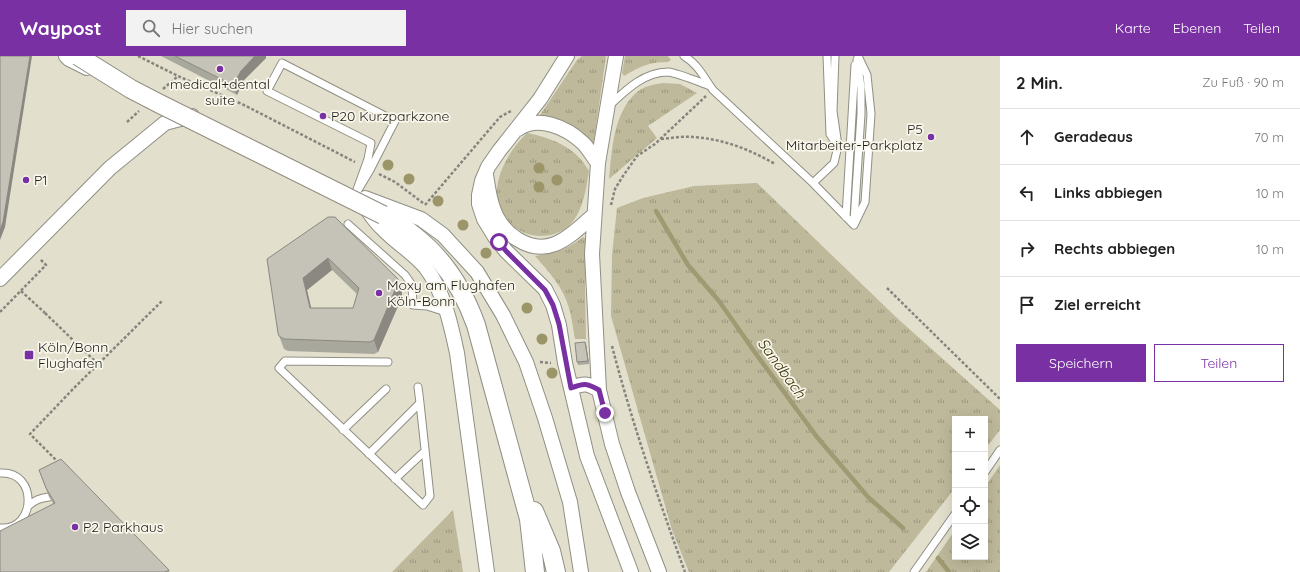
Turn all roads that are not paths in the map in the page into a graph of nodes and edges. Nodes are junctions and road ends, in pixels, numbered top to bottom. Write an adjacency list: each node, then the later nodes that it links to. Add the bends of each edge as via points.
1 (66, 56): 11 (street, via 124,85)
2 (78, 56): 36 (street, bridge, via 131,89 383,215 408,230 430,248 448,269 472,312)
3 (616, 56): 10 (street)
4 (684, 56): 9 (lane, via 701,71)
5 (826, 56): 13 (lane, via 830,134)
6 (835, 56): 13 (lane, via 833,111)
7 (856, 56): 19 (lane); 19 (lane, via 861,107 854,225)
8 (567, 59): 12 (street)
9 (711, 88): 10 (lane, via 670,72 652,74 632,85); 16 (lane)
10 (608, 107): 14 (street)
11 (198, 114): 17 (street); 21 (street, via 165,123 110,168)
12 (515, 130): 14 (street, via 533,122 558,127 579,140); 15 (street)
13 (838, 146): 16 (lane, via 834,163)
14 (598, 163): 18 (street)
15 (486, 172): 18 (street, via 493,209 498,219 510,233 529,245 541,247 555,244); 25 (street, via 479,195 484,219 506,251 545,290 553,305)
16 (813, 183): 19 (lane)
17 (355, 195): 17 (lane, via 395,121 282,63 267,91 371,143); 22 (street, via 383,230 414,255 426,269 441,293); 44 (street, via 421,219 443,235 477,272 503,315 526,362 545,418 570,502)
18 (594, 215): 27 (street, via 592,254)
19 (846, 217)
20 (348, 224): 22 (lane, via 405,274 412,285 413,305)
21 (0, 280)
22 (446, 312): 41 (street, via 458,353)
23 (388, 362): 29 (lane, via 285,361 279,368)
24 (418, 387): 28 (lane)
25 (571, 388): 27 (street, via 583,384); 45 (street, via 587,456)
26 (386, 389): 29 (lane)
27 (599, 390): 46 (street, via 612,444)
28 (420, 404): 31 (lane); 32 (lane)
29 (344, 430): 32 (lane)
30 (1000, 450): 33 (lane)
31 (425, 451): 35 (lane); 35 (lane, via 430,496 422,505)
32 (369, 454): 35 (lane)
33 (988, 468)
34 (0, 473): 38 (lane, via 21,481 27,493)
35 (394, 479)
36 (521, 486): 42 (street, via 530,519); 43 (street, via 542,526)
37 (50, 497): 38 (lane, via 36,500)
38 (28, 506): 40 (lane, via 20,521 12,526)
39 (952, 518): 47 (lane)
40 (0, 528)
41 (487, 572)
42 (535, 572)
43 (556, 572)
44 (581, 572)
45 (631, 572)
46 (659, 572)
47 (914, 572)

